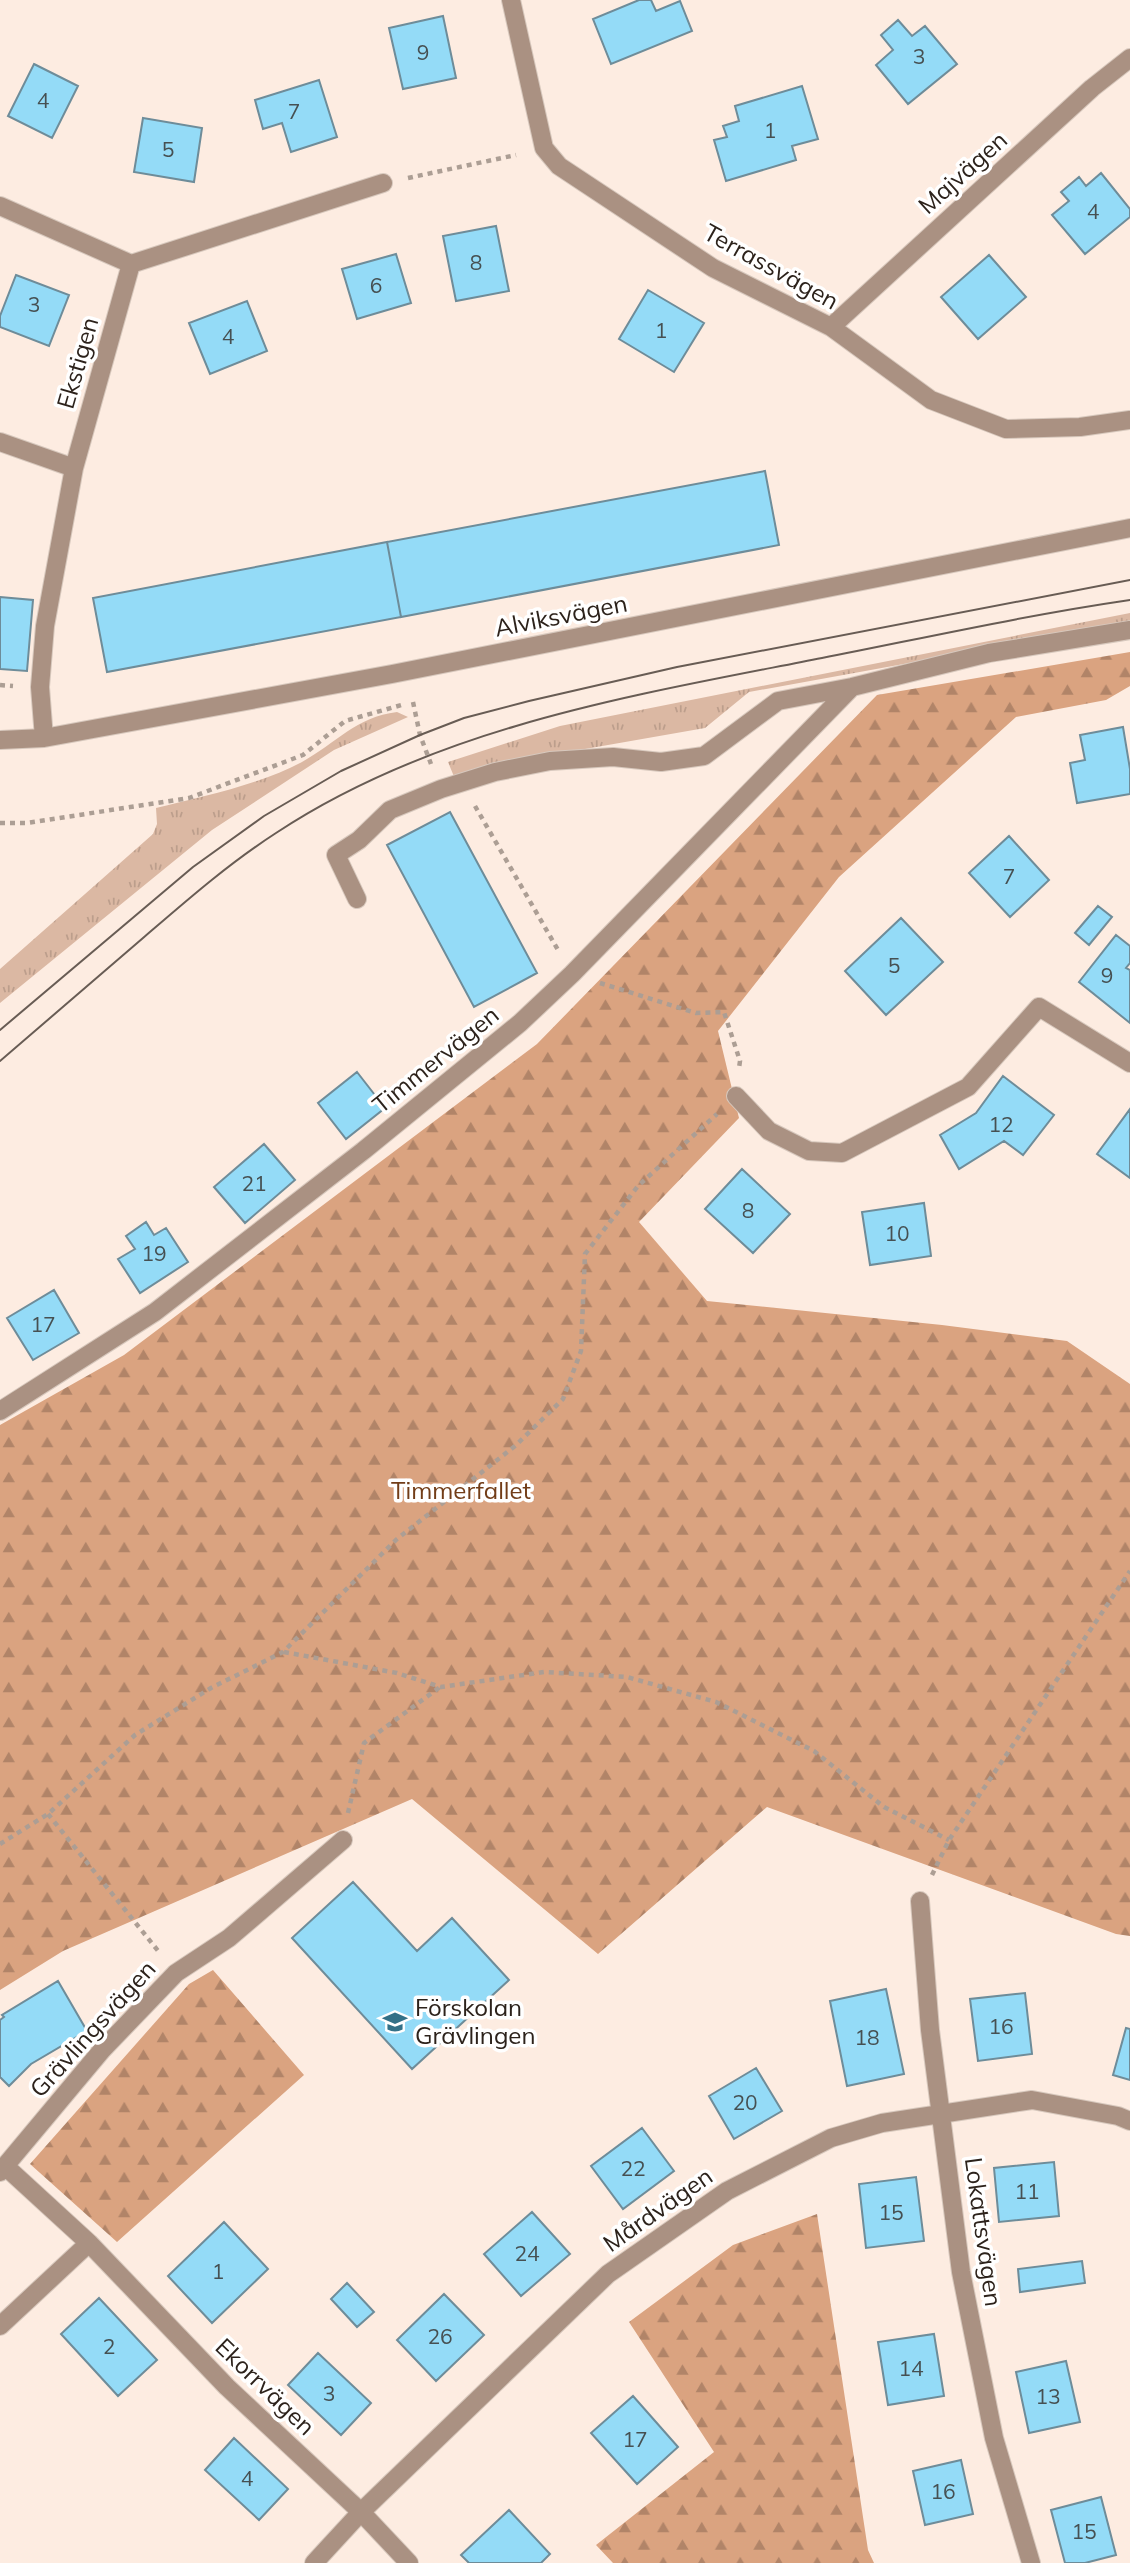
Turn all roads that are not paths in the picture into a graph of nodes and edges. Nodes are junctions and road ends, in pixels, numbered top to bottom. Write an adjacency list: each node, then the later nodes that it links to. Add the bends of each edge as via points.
1 (511, 0): 6 (street, Terrassvägen, via 544,148 559,166 713,268)
2 (1130, 58): 6 (street, Majvägen)
3 (383, 183): 5 (street)
4 (0, 206): 5 (street)
5 (131, 264): 9 (street, Ekstigen)
6 (831, 327): 7 (street, Terrassvägen, via 931,400 1006,429)
7 (1130, 420)
8 (0, 442): 9 (street)
9 (74, 468): 13 (street, Ekstigen, via 45,626 40,687)
10 (1130, 528): 13 (street, Alviksvägen)
11 (1130, 630): 12 (street, via 989,653)
12 (852, 687): 15 (street, via 778,701 704,756 661,762 613,757 550,761 495,772 390,810 336,855); 18 (street, Timmervägen, via 520,1023 166,1304)
13 (44, 738): 14 (street, Alviksvägen)
14 (0, 740)
15 (357, 899)
16 (1130, 1063): 17 (street, via 1039,1007 968,1087 842,1153 809,1151 769,1131)
17 (736, 1096)
18 (0, 1411)
19 (343, 1840): 23 (street, Grävlingsvägen, via 229,1938 176,1973 102,2050)
20 (919, 1901): 21 (street, Lokattsvägen, via 930,2030)
21 (943, 2112): 22 (street, Mårdvägen, via 1032,2100); 26 (street, Mårdvägen, via 831,2138 727,2191 608,2274); 29 (street, Lokattsvägen, via 964,2285 994,2438)
22 (1130, 2121)
23 (2, 2169): 24 (street, Grävlingsvägen)
24 (89, 2243): 25 (street); 26 (street, Ekorrvägen, via 227,2387)
25 (0, 2326)
26 (361, 2512): 27 (street, Mårdvägen); 28 (street, Ekorrvägen)
27 (314, 2563)
28 (409, 2563)
29 (1031, 2563)

